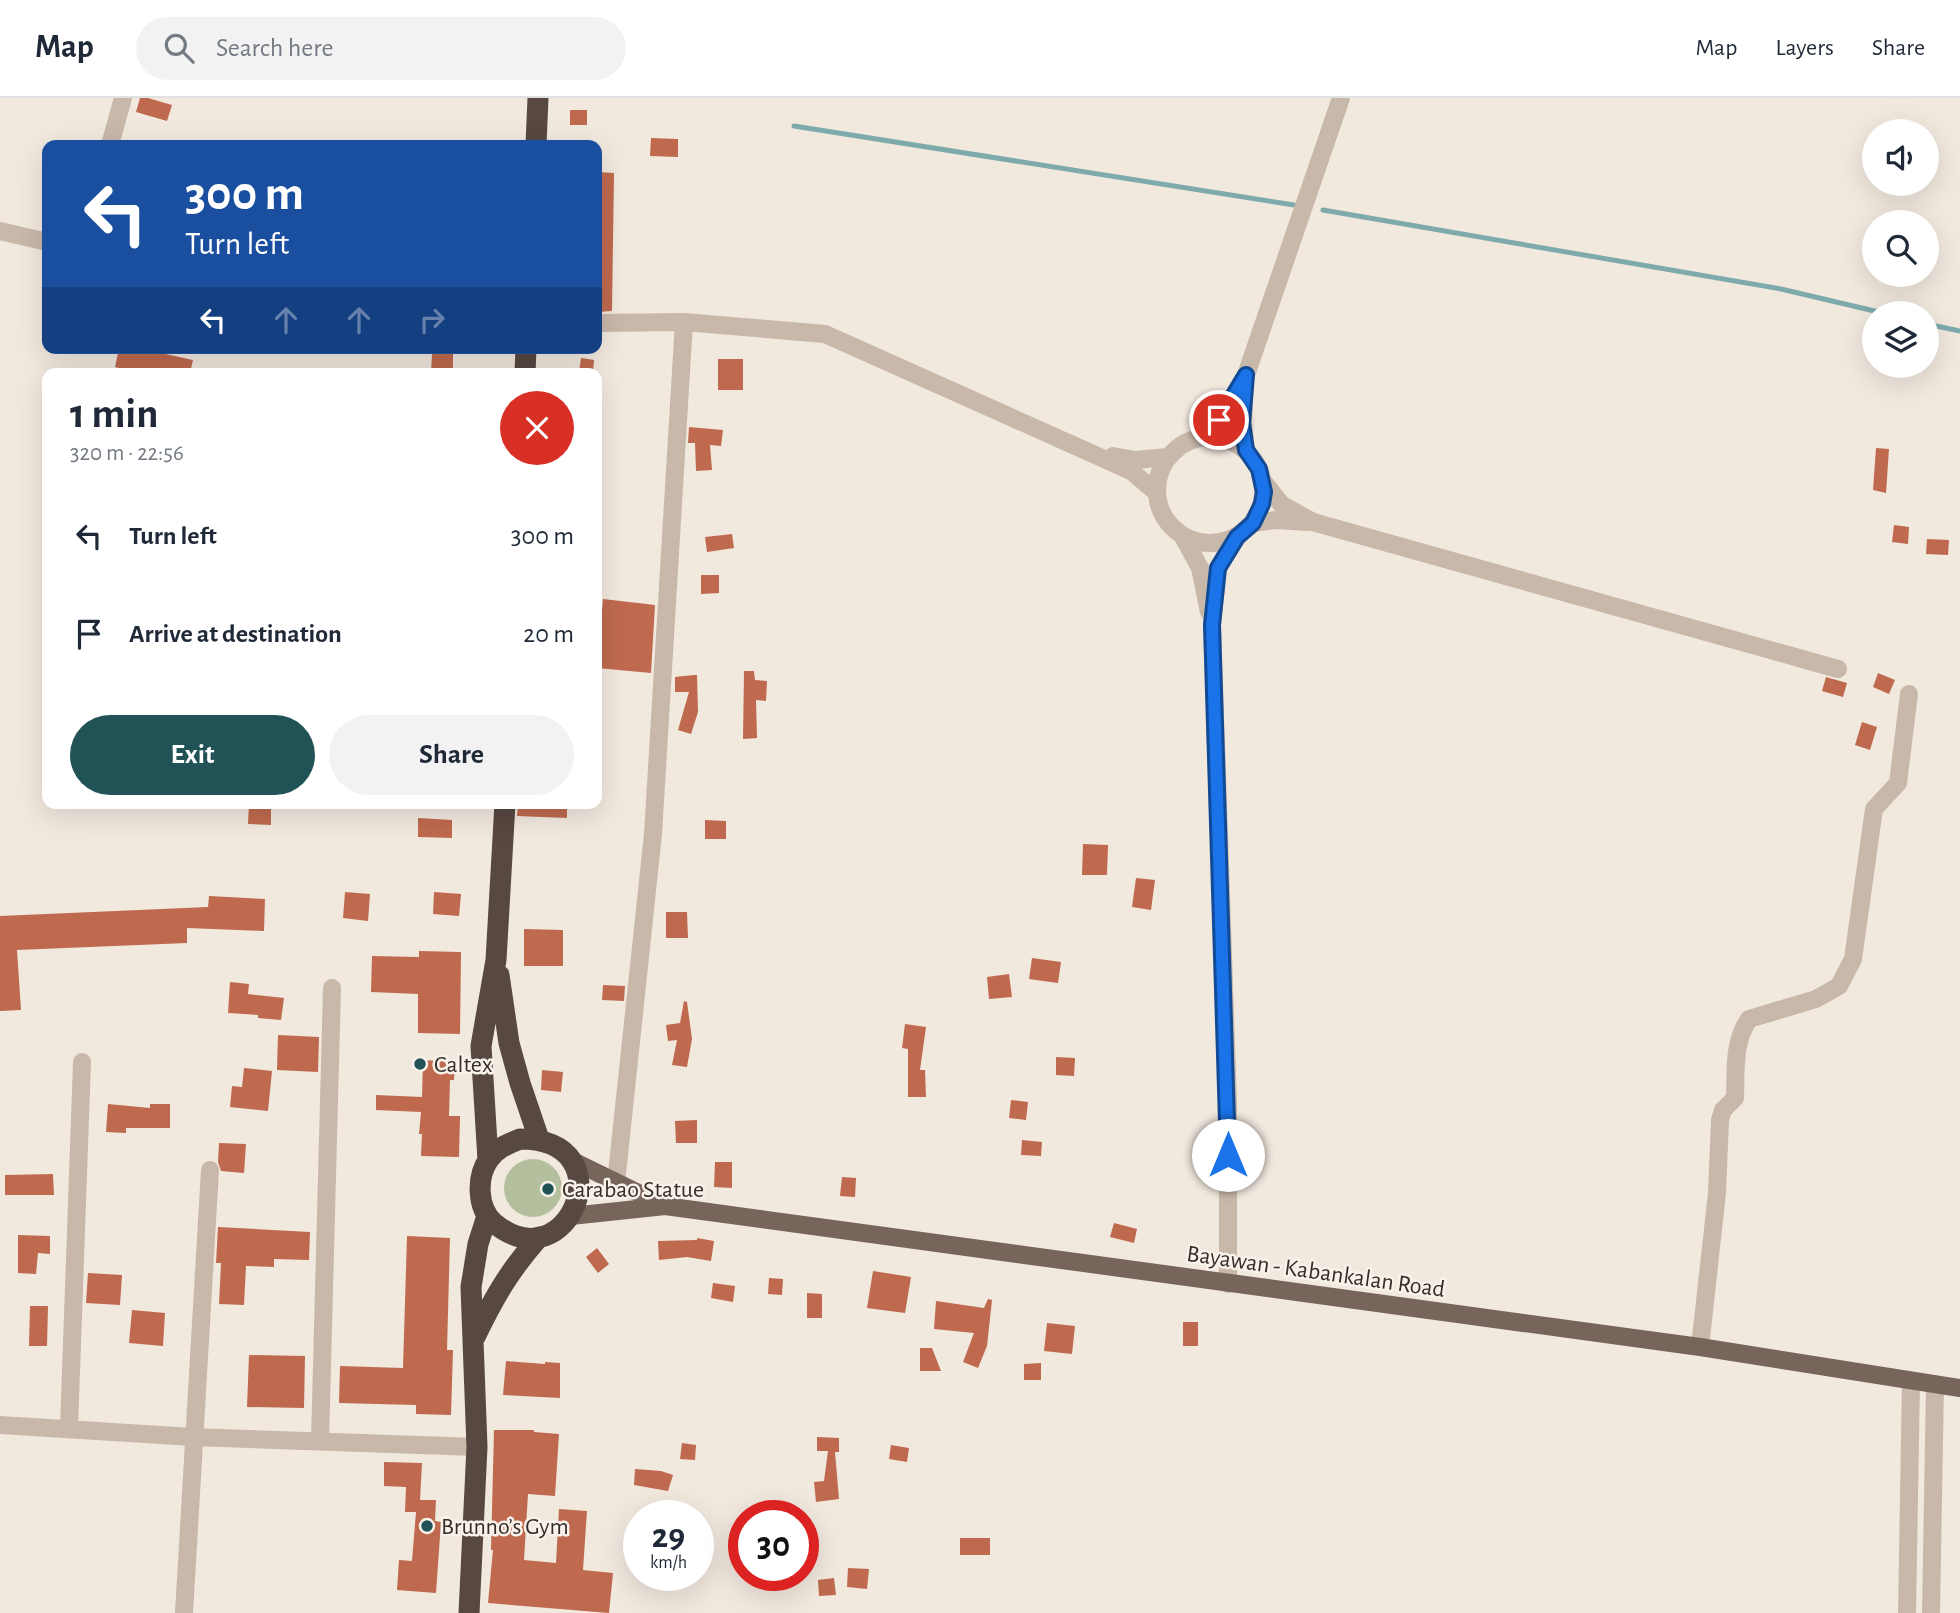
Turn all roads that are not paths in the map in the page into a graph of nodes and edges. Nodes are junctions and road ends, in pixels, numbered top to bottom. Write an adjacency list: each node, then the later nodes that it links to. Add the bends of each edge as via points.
1 (123, 98): 4 (street)
2 (538, 98): 5 (highway)
3 (1341, 98): 10 (street)
4 (111, 140)
5 (536, 140)
6 (0, 231): 7 (street)
7 (42, 241)
8 (684, 322): 9 (street); 13 (street, via 825,334); 32 (street, via 653,834)
9 (602, 323)
10 (1246, 375): 11 (street, via 1219,420); 12 (street, via 1242,423)
11 (1200, 437): 12 (street, via 1226,439); 14 (street)
12 (1246, 450): 15 (street)
13 (1094, 453): 14 (street, via 1135,460); 16 (street, via 1131,471)
14 (1168, 457): 16 (street, via 1160,470)
15 (1263, 481): 17 (street, via 1282,505); 18 (street, via 1262,504)
16 (1157, 493): 19 (street, via 1165,517)
17 (1313, 522): 18 (street); 22 (street)
18 (1253, 523): 20 (street)
19 (1182, 535): 20 (street, via 1206,543); 21 (street, via 1200,568)
20 (1237, 537): 21 (street, via 1218,568)
21 (1212, 625): 37 (street, via 1228,1104)
22 (1838, 668)
23 (1909, 694): 39 (street, via 1898,783 1874,809 1853,959 1839,986 1816,999 1749,1019 1742,1029 1736,1052 1735,1098 1720,1120)
24 (505, 809): 25 (highway)
25 (496, 960): 28 (highway, via 509,1043); 29 (highway, via 481,1046)
26 (332, 988): 46 (street)
27 (82, 1062): 44 (street)
28 (540, 1139): 29 (highway, via 520,1139 502,1146); 30 (highway, via 557,1146)
29 (488, 1160): 34 (highway, via 481,1178)
30 (571, 1160): 32 (main road, Bayawan - Kabankalan Road); 35 (highway, via 579,1198)
31 (210, 1170): 45 (street)
32 (616, 1183): 33 (main road, Bayawan - Kabankalan Road)
33 (665, 1206): 35 (main road, Bayawan - Kabankalan Road); 37 (main road, Bayawan - Kabankalan Road)
34 (486, 1216): 36 (highway, via 520,1237); 38 (highway, via 471,1287)
35 (571, 1216): 36 (highway, via 557,1230)
36 (539, 1237): 38 (highway, via 514,1266)
37 (1228, 1284): 39 (main road, Bayawan - Kabankalan Road)
38 (473, 1342): 47 (highway)
39 (1700, 1348): 40 (main road, Bayawan - Kabankalan Road)
40 (1911, 1381): 41 (main road, Bayawan - Kabankalan Road); 48 (street)
41 (1935, 1384): 42 (main road, Bayawan - Kabankalan Road); 49 (street)
42 (1960, 1388)
43 (0, 1425): 44 (street)
44 (69, 1428): 45 (street)
45 (193, 1437): 46 (street); 50 (street)
46 (320, 1441): 47 (street)
47 (477, 1447): 51 (highway)
48 (1908, 1581): 49 (street); 52 (street)
49 (1931, 1582): 53 (street)
50 (184, 1613)
51 (469, 1613)
52 (1907, 1613)
53 (1930, 1613)

